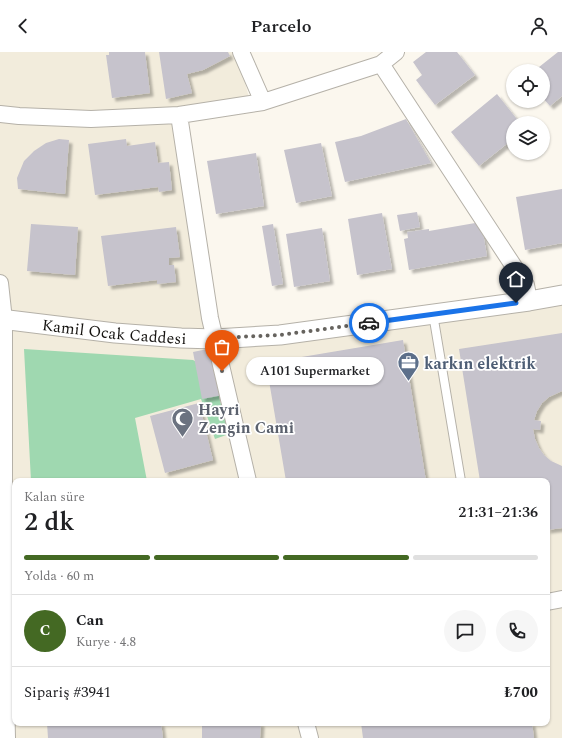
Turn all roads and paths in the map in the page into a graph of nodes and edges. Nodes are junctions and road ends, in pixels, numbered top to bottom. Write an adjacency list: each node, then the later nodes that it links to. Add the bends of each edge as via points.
1 (241, 52): 4 (street)
2 (396, 52): 3 (street)
3 (381, 64): 4 (street); 9 (street, via 526,285)
4 (263, 102): 6 (street)
5 (0, 114): 6 (street, via 92,119)
6 (179, 115): 12 (street)
7 (0, 283): 11 (street)
8 (562, 295): 9 (street, Kamil Ocak Caddesi)
9 (529, 301): 10 (street, Kamil Ocak Caddesi)
10 (433, 314): 12 (street, Kamil Ocak Caddesi, via 280,335); 14 (lane)
11 (2, 320): 12 (street, Kamil Ocak Caddesi, via 115,333); 15 (street)
12 (215, 338): 13 (street)
13 (247, 478)
14 (460, 478)
15 (10, 522): 19 (street)
16 (562, 599): 17 (street)
17 (550, 601)
18 (307, 726): 20 (street)
19 (7, 738)
20 (310, 738)

